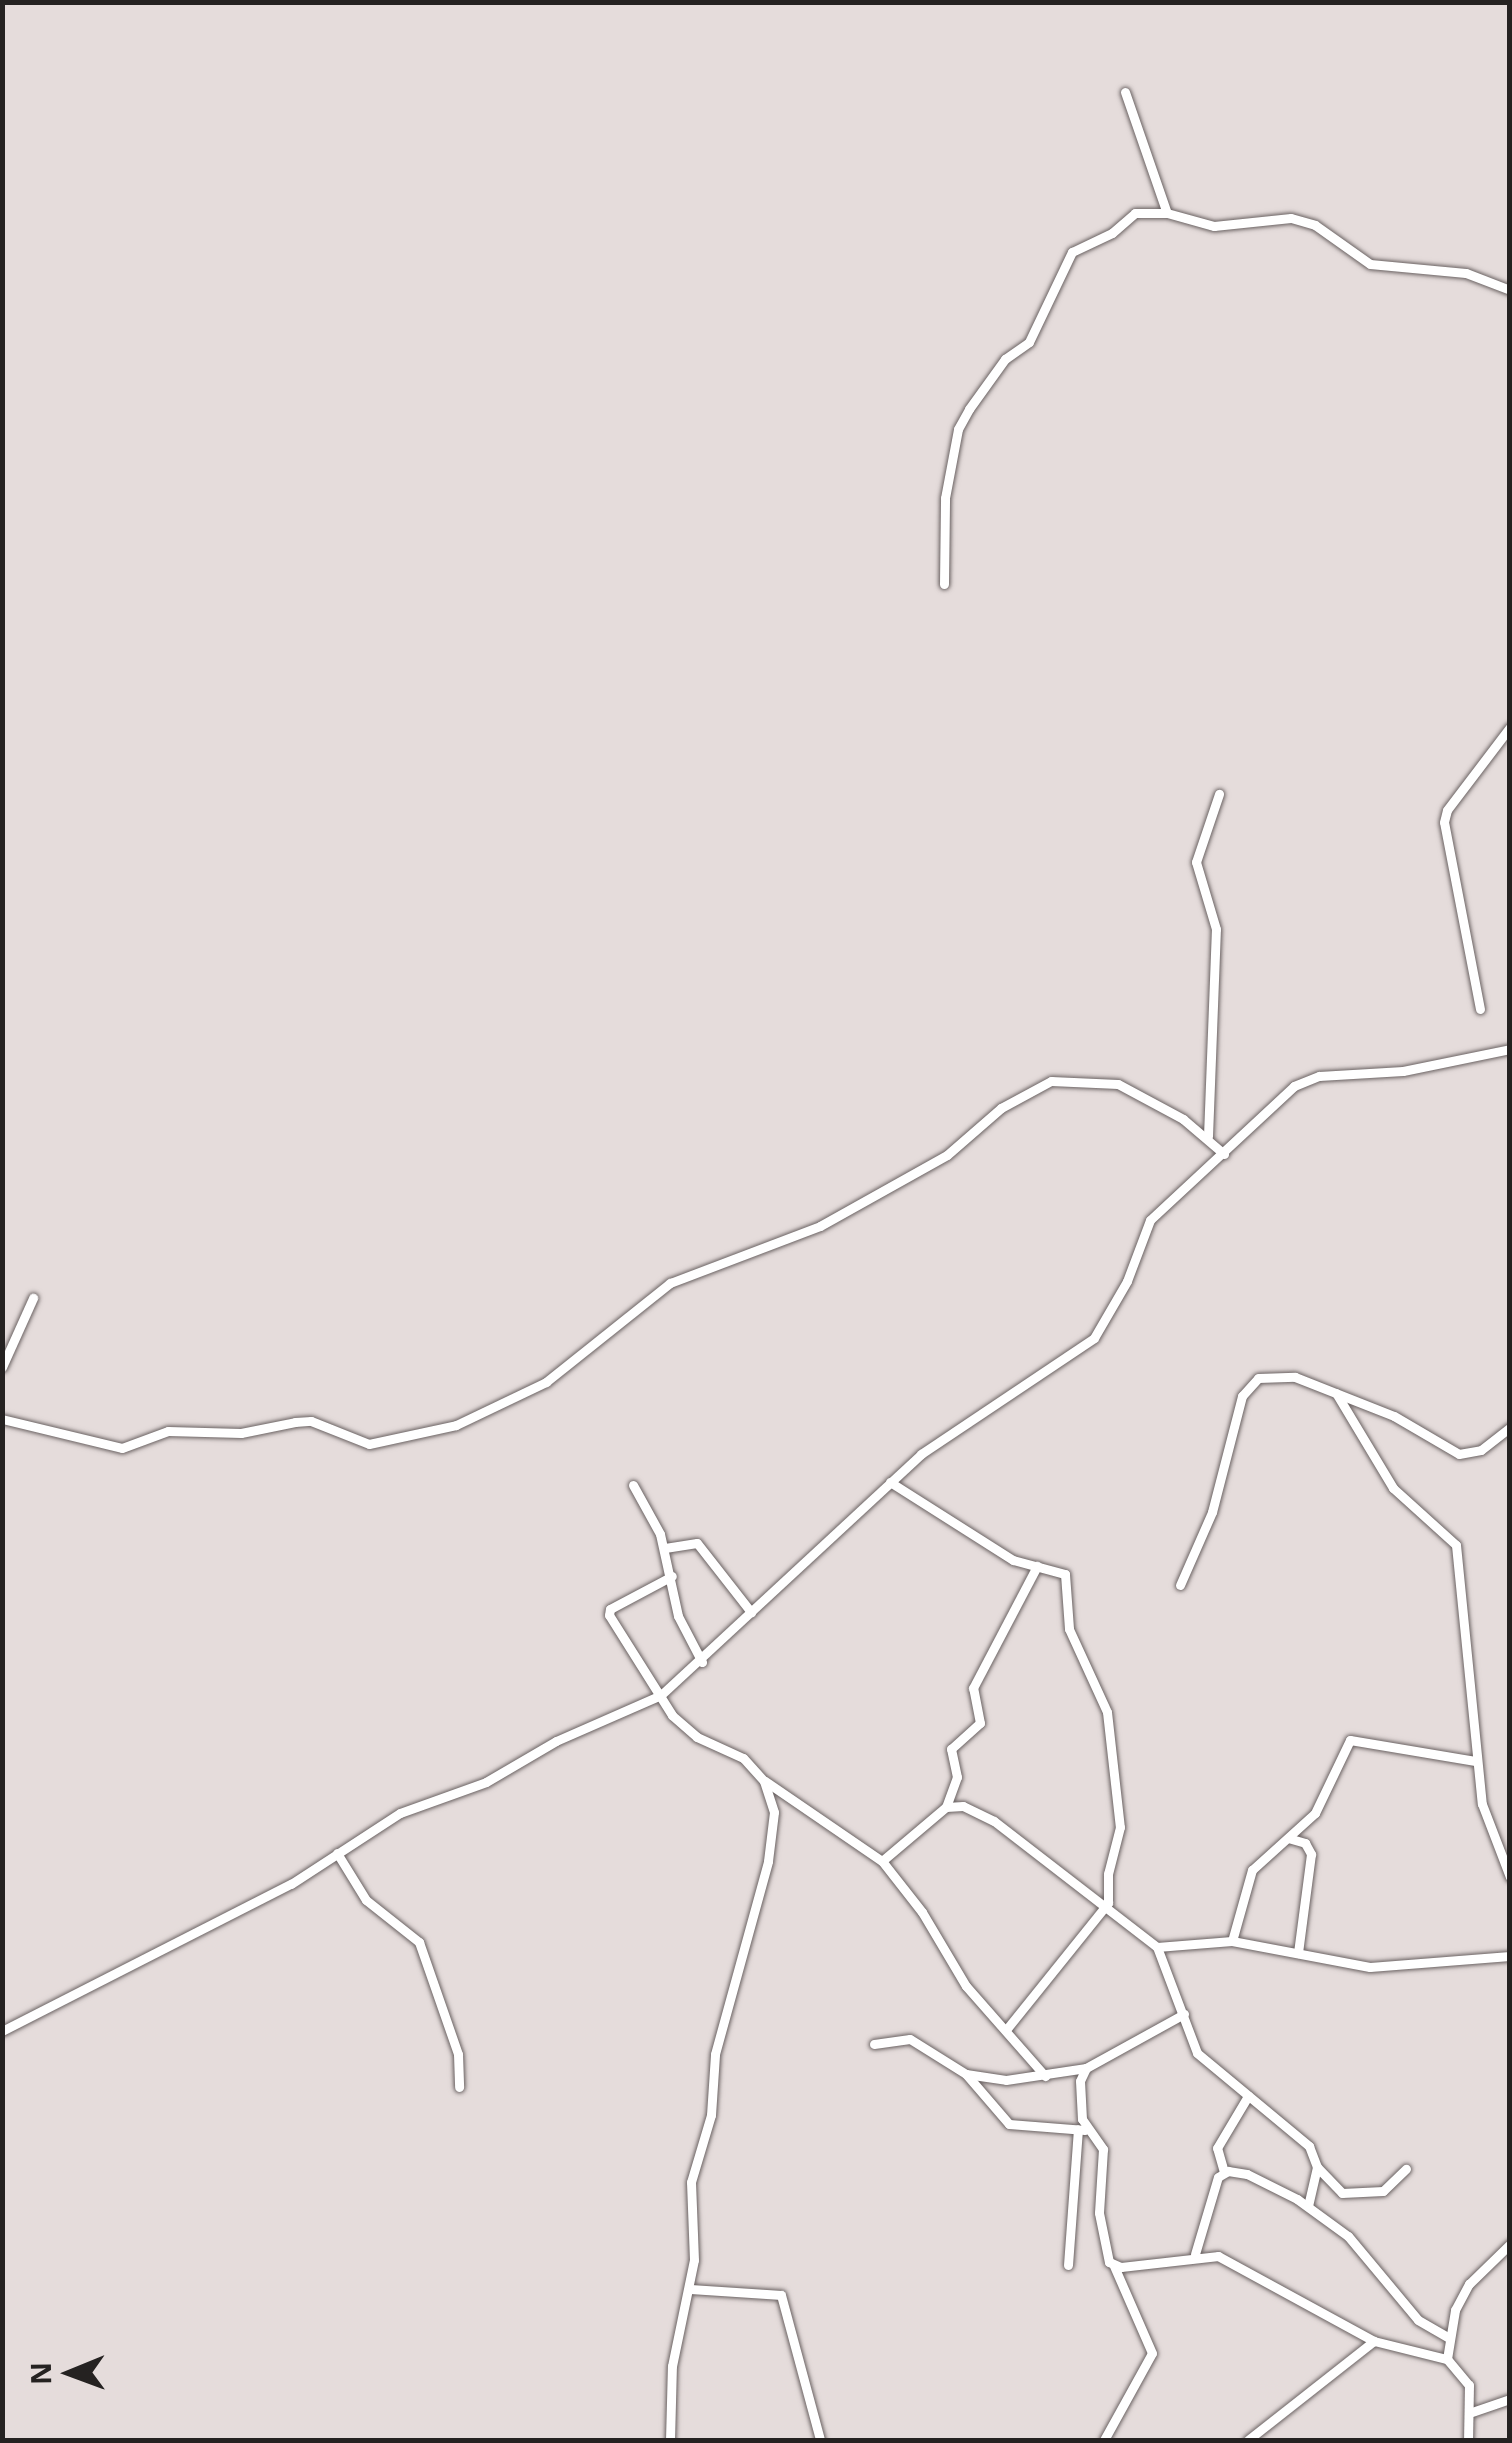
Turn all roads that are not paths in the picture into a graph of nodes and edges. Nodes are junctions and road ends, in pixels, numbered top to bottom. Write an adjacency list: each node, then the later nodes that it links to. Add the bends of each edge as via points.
1 (1125, 92): 2 (street)
2 (1167, 213): 3 (street, via 1214,226 1290,218 1314,225 1370,264 1466,272); 4 (street, via 1135,213 1112,234 1072,252 1029,342 1005,359 970,409 958,429 945,498)
3 (1510, 290)
4 (944, 584)
5 (1509, 728): 7 (street, via 1444,822)
6 (1219, 794): 9 (street, via 1196,862 1216,929)
7 (1480, 1008)
8 (1510, 1049): 10 (street, via 1403,1071 1305,1080)
9 (1208, 1136): 10 (street); 14 (street, via 1118,1084 1068,1079 1033,1085 948,1155 782,1246 670,1284 546,1382 477,1417 428,1432 369,1444 311,1421 241,1433 168,1432 122,1448)
10 (1224, 1154): 16 (street, via 1150,1220 1120,1297 1094,1338)
11 (33, 1298): 12 (street)
12 (2, 1367)
13 (1336, 1393): 15 (street, via 1394,1416 1459,1454 1480,1450); 21 (street, via 1276,1374 1258,1378 1242,1396 1212,1512); 25 (street, via 1393,1488 1456,1545)
14 (2, 1419)
15 (1510, 1427)
16 (890, 1482): 19 (street, via 1013,1560); 22 (street)
17 (632, 1485): 18 (street)
18 (665, 1548): 20 (street); 22 (street, via 697,1543)
19 (1037, 1566): 27 (street, via 973,1688 980,1722 951,1749 957,1777); 32 (street, via 1068,1578 1068,1629 1107,1712 1120,1826)
20 (672, 1576): 23 (street, via 678,1616); 24 (street, via 608,1612)
21 (1180, 1585)
22 (751, 1612): 23 (street)
23 (702, 1662): 24 (street)
24 (660, 1695): 26 (street, via 682,1726 743,1758); 29 (street, via 556,1741 486,1782 400,1813)
25 (1475, 1761): 28 (street, via 1350,1740 1315,1814); 31 (street, via 1482,1804)
26 (764, 1780): 30 (street); 55 (street, via 774,1812 768,1861 715,2054 711,2115 687,2208)
27 (946, 1807): 30 (street); 32 (street, via 963,1806 994,1820)
28 (1288, 1838): 33 (street, via 1252,1870); 35 (street, via 1305,1843 1310,1854)
29 (337, 1853): 39 (street, via 291,1884); 44 (street, via 366,1900 418,1942 458,2054)
30 (882, 1862): 38 (street, via 966,1986)
31 (1510, 1877)
32 (1105, 1912): 34 (street); 38 (street)
33 (1232, 1941): 34 (street); 35 (street)
34 (1158, 1947): 37 (street)
35 (1298, 1953): 36 (street, via 1370,1968)
36 (1510, 1956)
37 (1184, 2014): 41 (street); 45 (street, via 1197,2053)
38 (1006, 2030): 43 (street)
39 (2, 2031)
40 (874, 2044): 42 (street, via 910,2039)
41 (1086, 2068): 43 (street); 46 (street)
42 (966, 2074): 43 (street); 46 (street, via 1006,2122)
43 (1045, 2076)
44 (459, 2086)
45 (1248, 2096): 47 (street, via 1309,2146); 49 (street, via 1217,2148)
46 (1081, 2129): 53 (street); 54 (street, via 1103,2149 1101,2237)
47 (1317, 2167): 48 (street, via 1348,2196 1383,2191); 50 (street)
48 (1406, 2169)
49 (1224, 2172): 50 (street, via 1256,2177); 52 (street)
50 (1308, 2206): 56 (street, via 1348,2236 1418,2320)
51 (1510, 2244): 56 (street, via 1469,2284)
52 (1195, 2254): 54 (street); 57 (street, via 1235,2261)
53 (1068, 2265)
54 (1114, 2266): 65 (street, via 1152,2353)
55 (691, 2289): 61 (street, via 672,2366); 64 (street, via 782,2295)
56 (1448, 2337): 58 (street)
57 (1374, 2341): 58 (street); 66 (street)
58 (1447, 2359): 60 (street, via 1466,2377)
59 (1510, 2399): 60 (street)
60 (1472, 2412): 67 (street)
61 (670, 2428): 62 (street); 63 (street)
62 (661, 2440)
63 (670, 2440)
64 (820, 2440)
65 (1104, 2440)
66 (1248, 2440)
67 (1468, 2440)

